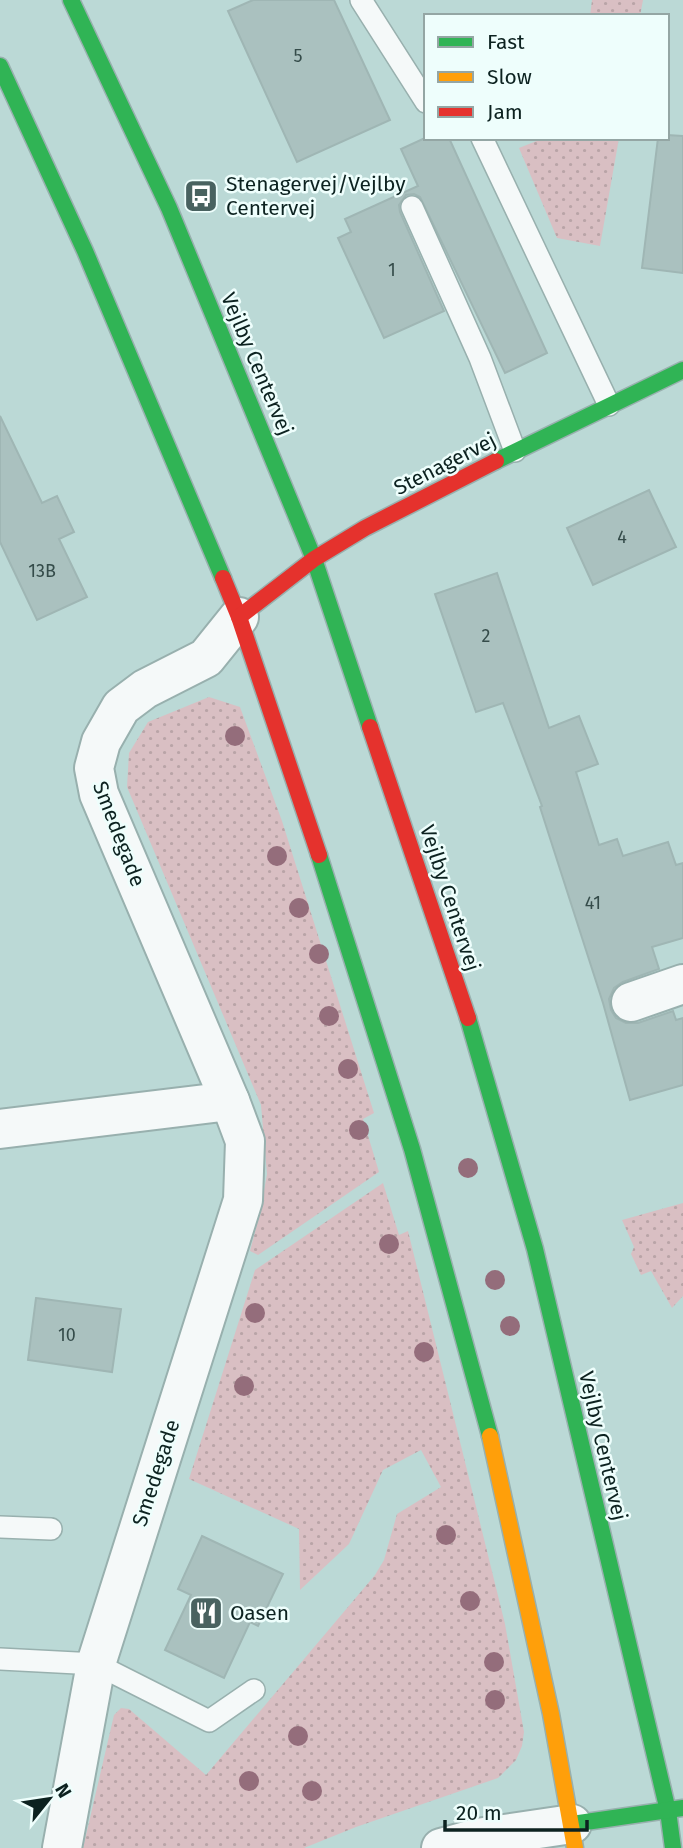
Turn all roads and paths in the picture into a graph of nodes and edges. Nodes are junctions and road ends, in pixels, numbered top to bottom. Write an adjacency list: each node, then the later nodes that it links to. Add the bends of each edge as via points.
1 (71, 0): 10 (street, Vejlby Centervej, via 169,208)
2 (361, 0): 4 (lane)
3 (0, 66): 11 (street, via 80,241)
4 (424, 99)
5 (483, 140): 8 (lane)
6 (412, 207): 9 (lane, via 480,358)
7 (683, 370): 8 (street, Stenagervej)
8 (609, 405): 9 (street, Stenagervej)
9 (515, 451): 10 (street, Stenagervej)
10 (314, 559): 11 (street, Stenagervej); 21 (street, Vejlby Centervej, via 486,1075 535,1250)
11 (239, 617): 14 (street, Smedegade, via 206,657 121,707 101,742 94,768 99,794); 22 (street, via 313,833 412,1149 489,1432)
12 (683, 984): 13 (street)
13 (631, 1002)
14 (230, 1101): 15 (street); 19 (street, Smedegade, via 245,1142 243,1200)
15 (0, 1129)
16 (0, 1527): 17 (lane)
17 (51, 1529)
18 (0, 1659): 19 (lane)
19 (96, 1664): 20 (lane, via 209,1721); 23 (street, Smedegade)
20 (254, 1690)
21 (676, 1810): 22 (street); 25 (street, Vejlby Centervej)
22 (573, 1836): 24 (street, via 477,1838)
23 (62, 1848)
24 (441, 1848)
25 (673, 1848)

